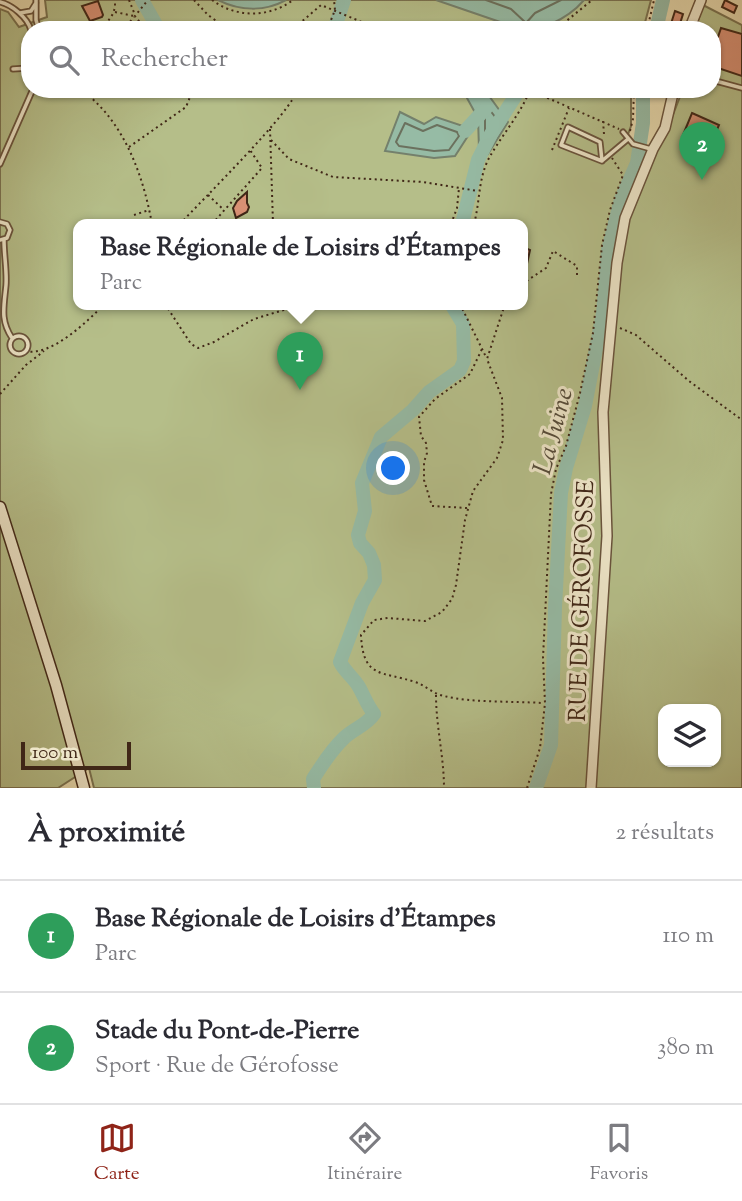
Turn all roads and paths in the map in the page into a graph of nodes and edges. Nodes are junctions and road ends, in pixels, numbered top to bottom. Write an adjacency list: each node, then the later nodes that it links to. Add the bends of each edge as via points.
1 (115, 0): 15 (path)
2 (129, 0): 17 (path)
3 (148, 0): 17 (path)
4 (194, 0): 23 (path)
5 (212, 0): 6 (path, via 235,12 252,14 270,12)
6 (293, 0)
7 (334, 0): 14 (path)
8 (593, 0): 27 (path)
9 (654, 0): 28 (path)
10 (701, 0): 29 (street)
11 (0, 2): 12 (lane)
12 (9, 2): 16 (lane)
13 (36, 2): 16 (lane, via 31,11); 19 (lane)
14 (335, 10): 24 (path, via 321,5); 25 (path); 26 (path)
15 (114, 12): 17 (path); 20 (path)
16 (18, 13): 18 (lane)
17 (135, 16): 21 (path); 22 (path)
18 (26, 21)
19 (36, 21)
20 (109, 21)
21 (131, 21)
22 (139, 21)
23 (216, 21)
24 (302, 21)
25 (331, 21)
26 (360, 21)
27 (567, 21)
28 (648, 21)
29 (693, 21)
30 (13, 69): 31 (lane)
31 (21, 70)
32 (721, 82): 33 (lane)
33 (742, 88)
34 (29, 98): 55 (lane)
35 (91, 98): 49 (path)
36 (190, 98): 49 (path, via 186,107)
37 (294, 98): 44 (path)
38 (523, 98): 59 (path, via 488,161)
39 (548, 98): 42 (path)
40 (634, 98): 47 (path)
41 (672, 98): 50 (street, RUE DE GÉROFOSSE, via 665,128)
42 (570, 107): 43 (path); 52 (path)
43 (603, 121): 45 (path); 46 (path)
44 (270, 128): 48 (path); 51 (path)
45 (624, 132): 47 (lane)
46 (604, 134)
47 (628, 139): 50 (lane); 53 (lane)
48 (271, 141): 57 (path); 58 (path, via 289,159 333,177)
49 (128, 147): 61 (path)
50 (649, 148): 79 (street, RUE DE GÉROFOSSE, via 625,218)
51 (250, 150): 56 (path); 60 (path)
52 (552, 150)
53 (610, 154): 54 (lane); 90 (path, via 623,175 602,245 593,333 580,393 551,494)
54 (602, 161): 54 (lane, via 561,145 568,127 600,142)
55 (0, 164)
56 (262, 168): 57 (path); 62 (path)
57 (272, 169): 67 (path)
58 (459, 187): 59 (path); 68 (path)
59 (478, 191): 69 (path)
60 (207, 194): 62 (path); 65 (path)
61 (150, 210): 63 (path); 64 (path)
62 (224, 210): 66 (path)
63 (134, 215)
64 (151, 219)
65 (184, 219)
66 (216, 219)
67 (273, 219)
68 (453, 219)
69 (475, 219)
70 (0, 222): 71 (lane, via 10,230)
71 (2, 240): 80 (lane, via 6,284 2,317)
72 (577, 278): 73 (path, via 577,265 553,251 546,268)
73 (528, 280)
74 (98, 310): 81 (path)
75 (169, 310): 76 (path, via 198,348 254,319)
76 (284, 310)
77 (463, 310): 82 (path)
78 (503, 310): 84 (path)
79 (611, 325): 86 (path, via 636,334); 94 (street, RUE DE GÉROFOSSE, via 603,412 607,536)
80 (12, 338): 83 (lane, via 25,338); 83 (lane, via 11,350)
81 (47, 349): 83 (path); 85 (path)
82 (482, 349): 84 (path); 88 (path, via 474,368 419,417 427,453 424,480 432,506)
83 (25, 351)
84 (487, 359): 88 (path, via 502,398 503,440)
85 (0, 394)
86 (742, 420)
87 (0, 507): 91 (main road)
88 (468, 508): 89 (path, via 456,585 442,612 425,621 374,620 361,635 362,651 371,668 417,682)
89 (436, 694): 90 (path); 92 (path)
90 (545, 703): 93 (path, via 540,748)
91 (84, 788)
92 (444, 788)
93 (527, 788)
94 (591, 788)

